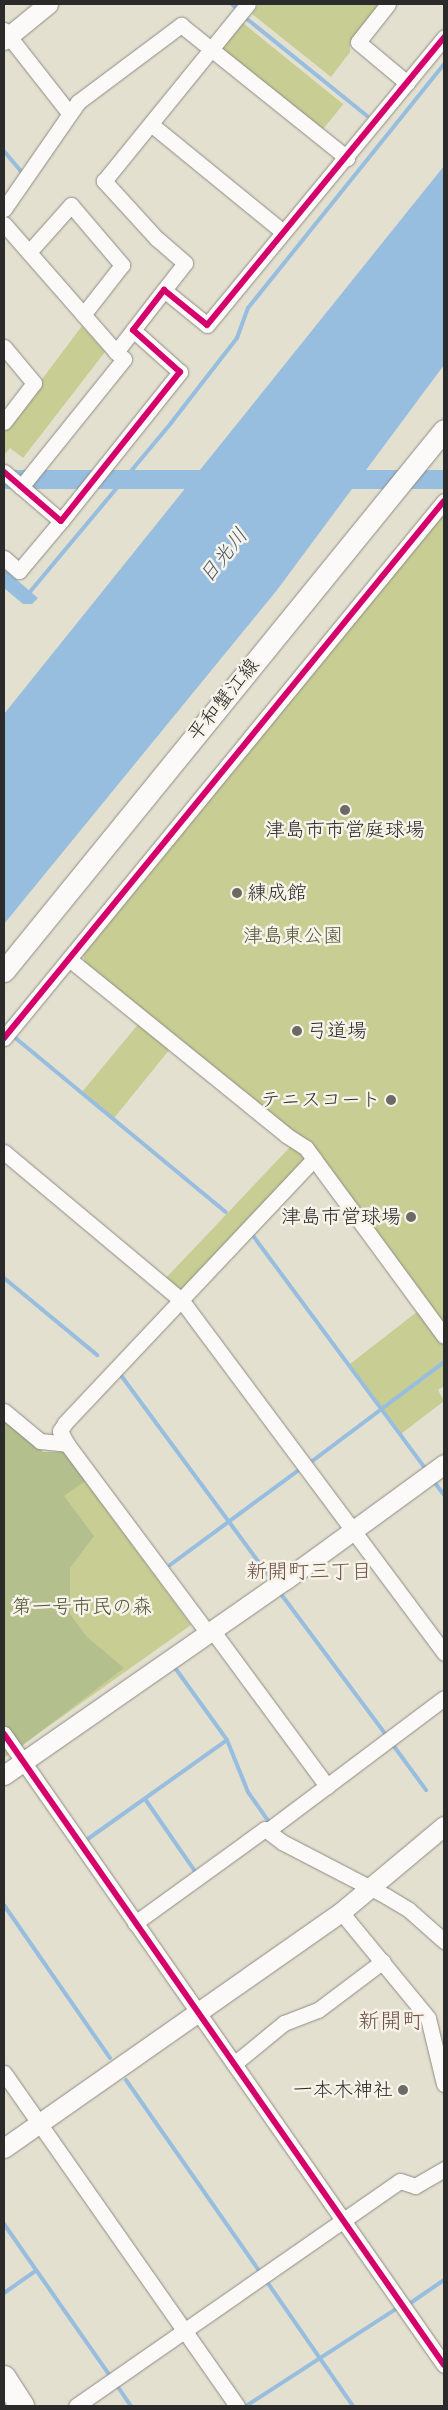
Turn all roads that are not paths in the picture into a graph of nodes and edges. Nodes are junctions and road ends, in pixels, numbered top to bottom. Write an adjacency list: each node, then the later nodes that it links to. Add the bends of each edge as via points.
1 (48, 4): 4 (street)
2 (247, 4): 6 (street)
3 (388, 4): 7 (street, via 358,42)
4 (5, 36): 8 (street)
5 (444, 37): 7 (street)
6 (211, 49): 8 (street, via 181,25 78,102); 9 (street); 10 (street)
7 (408, 83): 10 (street)
8 (69, 113): 11 (street)
9 (152, 125): 13 (street); 15 (street, via 104,181 156,239 185,263)
10 (347, 158): 13 (street)
11 (4, 209)
12 (4, 224): 14 (street)
13 (283, 232): 15 (street, via 207,325)
14 (29, 252): 16 (street); 16 (street, via 70,205 122,265)
15 (164, 290): 17 (street)
16 (82, 315): 19 (street)
17 (133, 330): 19 (street); 25 (street, via 180,372)
18 (4, 347): 20 (street, via 34,383)
19 (116, 352): 23 (street, via 124,360)
20 (4, 422)
21 (444, 430): 28 (main road, 平和蟹江線)
22 (4, 472): 23 (street)
23 (22, 487): 25 (street)
24 (444, 501): 27 (street)
25 (61, 521): 26 (street, via 20,572)
26 (4, 558)
27 (69, 959): 29 (street); 31 (street, via 306,1148)
28 (4, 971)
29 (4, 1038)
30 (4, 1152): 32 (street)
31 (314, 1160): 32 (street); 33 (street)
32 (182, 1301): 35 (street, via 65,1423 60,1432); 37 (street)
33 (444, 1336)
34 (4, 1411): 35 (street, via 40,1441)
35 (68, 1444): 38 (street)
36 (444, 1464): 37 (street)
37 (352, 1530): 38 (street); 39 (street)
38 (210, 1631): 42 (street); 44 (street)
39 (444, 1653)
40 (444, 1698): 44 (street)
41 (4, 1734): 42 (street)
42 (23, 1762): 43 (street); 49 (street)
43 (4, 1775)
44 (327, 1786): 46 (street)
45 (444, 1826): 47 (street)
46 (267, 1831): 47 (street); 49 (street, via 264,1830)
47 (370, 1888): 48 (street); 50 (street, via 409,1910)
48 (340, 1912): 51 (street); 52 (street)
49 (135, 1923): 52 (street)
50 (444, 1941)
51 (382, 1961): 53 (street, via 326,2005 284,2023); 55 (street, via 428,2018)
52 (198, 2013): 53 (street); 56 (street)
53 (234, 2064): 59 (street)
54 (4, 2073): 56 (street)
55 (444, 2083)
56 (39, 2123): 57 (street); 60 (street)
57 (4, 2148)
58 (444, 2168): 59 (street, via 415,2186 400,2181)
59 (343, 2220): 60 (street); 61 (street)
60 (184, 2331): 64 (street); 65 (street)
61 (444, 2365)
62 (4, 2378): 63 (main road)
63 (22, 2406)
64 (76, 2406)
65 (237, 2406)

